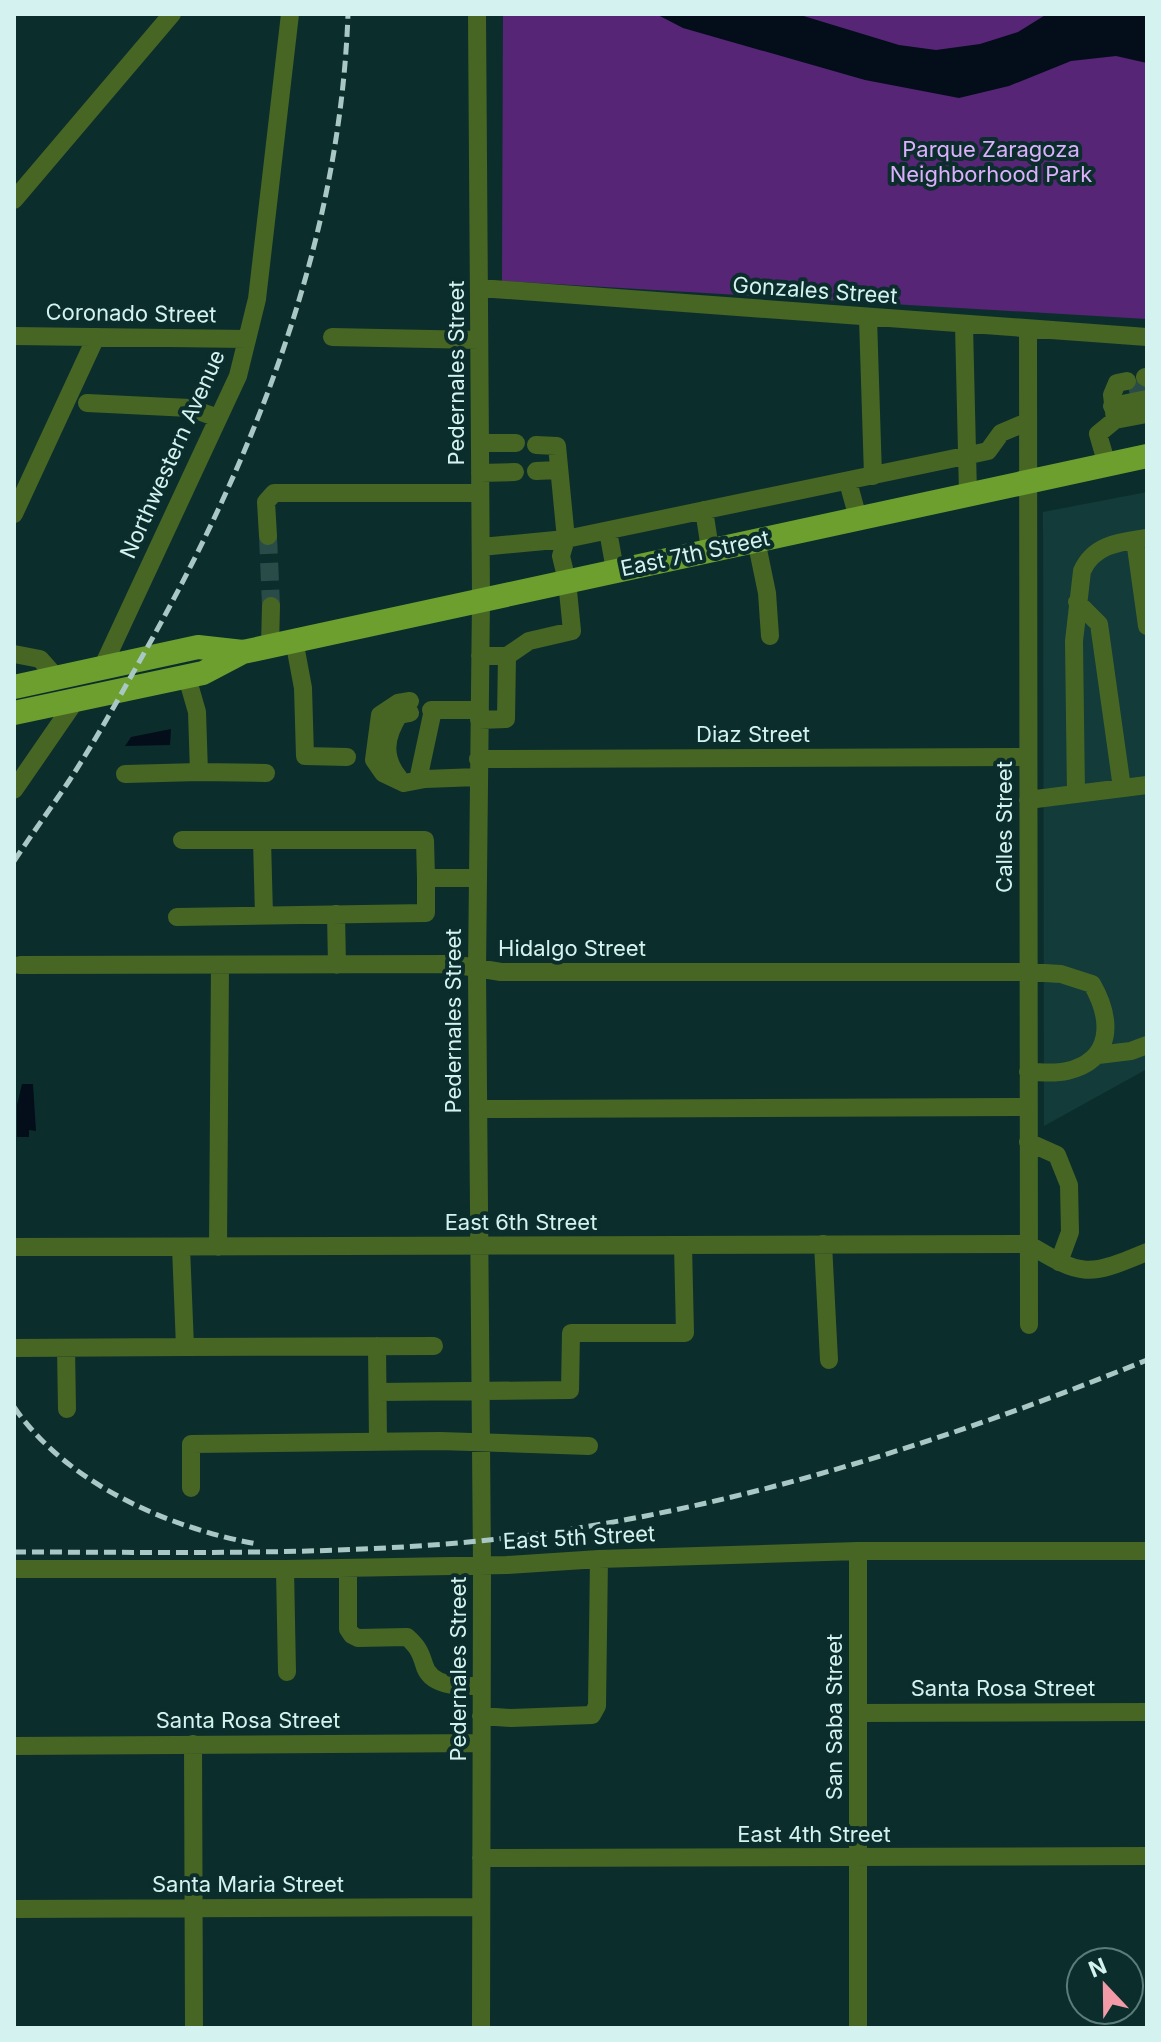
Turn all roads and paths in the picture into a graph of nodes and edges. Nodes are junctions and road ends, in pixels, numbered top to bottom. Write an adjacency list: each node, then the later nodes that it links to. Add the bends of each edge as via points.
1 (172, 14): 4 (street)
2 (290, 14): 13 (street, Northwestern Avenue, via 257,299)
3 (477, 14): 5 (street, Pedernales Street)
4 (14, 199)
5 (480, 288): 6 (street, Gonzales Street); 14 (street, Pedernales Street)
6 (868, 318): 7 (street, Gonzales Street); 31 (street)
7 (964, 325): 8 (street, Gonzales Street); 24 (street)
8 (1028, 330): 12 (street, Gonzales Street); 20 (street, Calles Street)
9 (14, 336): 10 (street, Coronado Street)
10 (96, 337): 13 (street, Coronado Street); 36 (street)
11 (332, 337): 14 (street)
12 (1147, 337)
13 (247, 339): 19 (street, Northwestern Avenue, via 238,376)
14 (479, 340): 21 (street, Pedernales Street)
15 (1131, 391): 16 (street); 18 (street); 26 (street, via 1098,434)
16 (1147, 399)
17 (87, 403): 19 (street, via 190,408)
18 (1147, 414)
19 (218, 418): 59 (street, Northwestern Avenue)
20 (1027, 422): 24 (street, via 1001,433 988,451); 33 (street, Calles Street)
21 (480, 443): 22 (street); 30 (street, Pedernales Street)
22 (516, 443)
23 (536, 445): 27 (street, via 557,446)
24 (965, 456): 31 (street); 35 (street)
25 (1147, 456): 26 (main road, East 7th Street)
26 (1107, 465): 33 (main road, East 7th Street)
27 (559, 470): 28 (street); 42 (street)
28 (536, 471)
29 (515, 472): 30 (street)
30 (480, 473): 34 (street, Pedernales Street)
31 (873, 476): 32 (street)
32 (848, 482): 37 (street); 39 (street)
33 (1028, 482): 35 (main road, East 7th Street); 68 (street, Calles Street)
34 (480, 493): 41 (street, via 274,493 266,502); 45 (street, Pedernales Street)
35 (968, 494): 39 (main road, East 7th Street)
36 (18, 495): 38 (street)
37 (704, 510): 40 (street); 46 (street)
38 (14, 514)
39 (858, 518): 44 (main road, East 7th Street)
40 (608, 531): 42 (street); 47 (street)
41 (268, 536)
42 (566, 539): 45 (street); 48 (street, via 561,556)
43 (1141, 539): 50 (street, via 1099,549 1086,561); 52 (street)
44 (756, 540): 46 (main road, East 7th Street); 53 (street)
45 (481, 547): 49 (street, Pedernales Street)
46 (710, 549): 47 (main road, East 7th Street)
47 (615, 570): 48 (main road, East 7th Street)
48 (567, 581): 49 (main road, East 7th Street); 58 (street, via 572,631 529,641)
49 (481, 599): 54 (main road, East 7th Street); 57 (street, Pedernales Street)
50 (1077, 602): 75 (street, via 1099,624); 77 (street)
51 (271, 606): 54 (street)
52 (1147, 626)
53 (770, 636)
54 (282, 643): 55 (main road, East 7th Street); 67 (street, via 303,688 305,756)
55 (243, 652): 59 (main road, East 7th Street, via 198,647); 60 (main road, East 7th Street)
56 (14, 654): 61 (street, via 40,659)
57 (480, 656): 58 (street); 66 (street, Pedernales Street)
58 (507, 656): 66 (street, via 506,719)
59 (102, 668): 61 (main road, East 7th Street)
60 (187, 677): 63 (main road, East 7th Street); 70 (street, via 197,712)
61 (57, 678): 62 (main road, East 7th Street)
62 (14, 687)
63 (76, 700): 65 (main road, East 7th Street); 76 (street)
64 (410, 707): 73 (street, via 398,703 380,715 374,760 383,773)
65 (14, 713)
66 (479, 715): 69 (street, Pedernales Street); 73 (street, via 432,710)
67 (347, 757)
68 (1028, 757): 69 (street, Diaz Street); 78 (street, Calles Street)
69 (478, 768): 73 (street, Diaz Street); 82 (street, Pedernales Street)
70 (199, 772): 71 (street); 72 (street)
71 (266, 773)
72 (125, 774)
73 (411, 782)
74 (1147, 785): 75 (street)
75 (1122, 788): 77 (street)
76 (14, 790)
77 (1076, 794): 78 (street)
78 (1028, 800): 90 (street, Calles Street)
79 (182, 840): 80 (street)
80 (262, 840): 81 (street, via 425,840); 84 (street)
81 (426, 878): 82 (street); 83 (street, via 426,913)
82 (477, 878): 89 (street, Pedernales Street)
83 (336, 914): 84 (street); 88 (street)
84 (264, 915): 85 (street)
85 (177, 917)
86 (20, 965): 87 (street, Hidalgo Street)
87 (220, 965): 88 (street, Hidalgo Street); 103 (street)
88 (337, 965): 89 (street, Hidalgo Street, via 452,964)
89 (477, 970): 90 (street, Hidalgo Street); 95 (street, Pedernales Street)
90 (1028, 972): 92 (street, Hidalgo Street, via 1061,974 1092,984 1104,1004 1106,1032); 93 (street, Calles Street)
91 (1147, 1045): 92 (street)
92 (1098, 1055): 93 (street, via 1065,1072)
93 (1028, 1072): 94 (street, Calles Street)
94 (1028, 1107): 95 (street); 96 (street, Calles Street)
95 (478, 1109): 100 (street, Pedernales Street)
96 (1028, 1142): 98 (street, Calles Street); 105 (street, via 1057,1155 1069,1185 1070,1232)
97 (823, 1244): 98 (street, East 6th Street); 99 (street, East 6th Street); 112 (street)
98 (1028, 1244): 105 (street); 106 (street, Calles Street)
99 (683, 1245): 100 (street, East 6th Street); 114 (street, via 685,1333 571,1333 570,1390)
100 (479, 1246): 103 (street, East 6th Street); 114 (street, Pedernales Street)
101 (14, 1247): 102 (street, East 6th Street)
102 (181, 1247): 103 (street, East 6th Street); 109 (street)
103 (218, 1247)
104 (1147, 1252): 105 (street, via 1098,1270 1078,1270)
105 (1059, 1262)
106 (1029, 1325)
107 (377, 1346): 108 (street); 109 (street); 113 (street)
108 (434, 1346)
109 (185, 1347): 111 (street)
110 (14, 1348): 111 (street)
111 (66, 1348): 115 (street)
112 (829, 1360)
113 (378, 1392): 114 (street); 116 (street)
114 (480, 1392): 117 (street, Pedernales Street)
115 (67, 1409)
116 (378, 1442): 117 (street); 119 (street, via 191,1444)
117 (481, 1442): 118 (street); 123 (street, Pedernales Street)
118 (589, 1446)
119 (191, 1488)
120 (858, 1551): 121 (street, East 5th Street); 122 (street, East 5th Street); 130 (street, San Saba Street)
121 (1147, 1551)
122 (599, 1559): 123 (street, East 5th Street); 131 (street, via 597,1706 592,1715)
123 (482, 1565): 124 (street, East 5th Street); 128 (street, Pedernales Street)
124 (348, 1568): 126 (street, East 5th Street); 128 (street, via 352,1635 407,1637 438,1681)
125 (14, 1569): 126 (street, East 5th Street)
126 (285, 1569): 127 (street)
127 (287, 1672)
128 (481, 1686): 131 (street, Pedernales Street)
129 (1147, 1712): 130 (street, Santa Rosa Street)
130 (859, 1713): 137 (street, San Saba Street)
131 (481, 1716): 132 (street, Pedernales Street)
132 (481, 1743): 133 (street, Santa Rosa Street); 136 (street, Pedernales Street)
133 (193, 1744): 134 (street, Santa Rosa Street); 139 (street)
134 (14, 1746)
135 (1147, 1856): 137 (street, East 4th Street)
136 (481, 1858): 137 (street, East 4th Street); 138 (street, Pedernales Street)
137 (857, 1858): 143 (street, San Saba Street)
138 (481, 1907): 139 (street, Santa Maria Street); 142 (street, Pedernales Street)
139 (193, 1908): 140 (street, Santa Maria Street); 141 (street)
140 (14, 1909)
141 (194, 2028)
142 (481, 2028)
143 (858, 2028)

